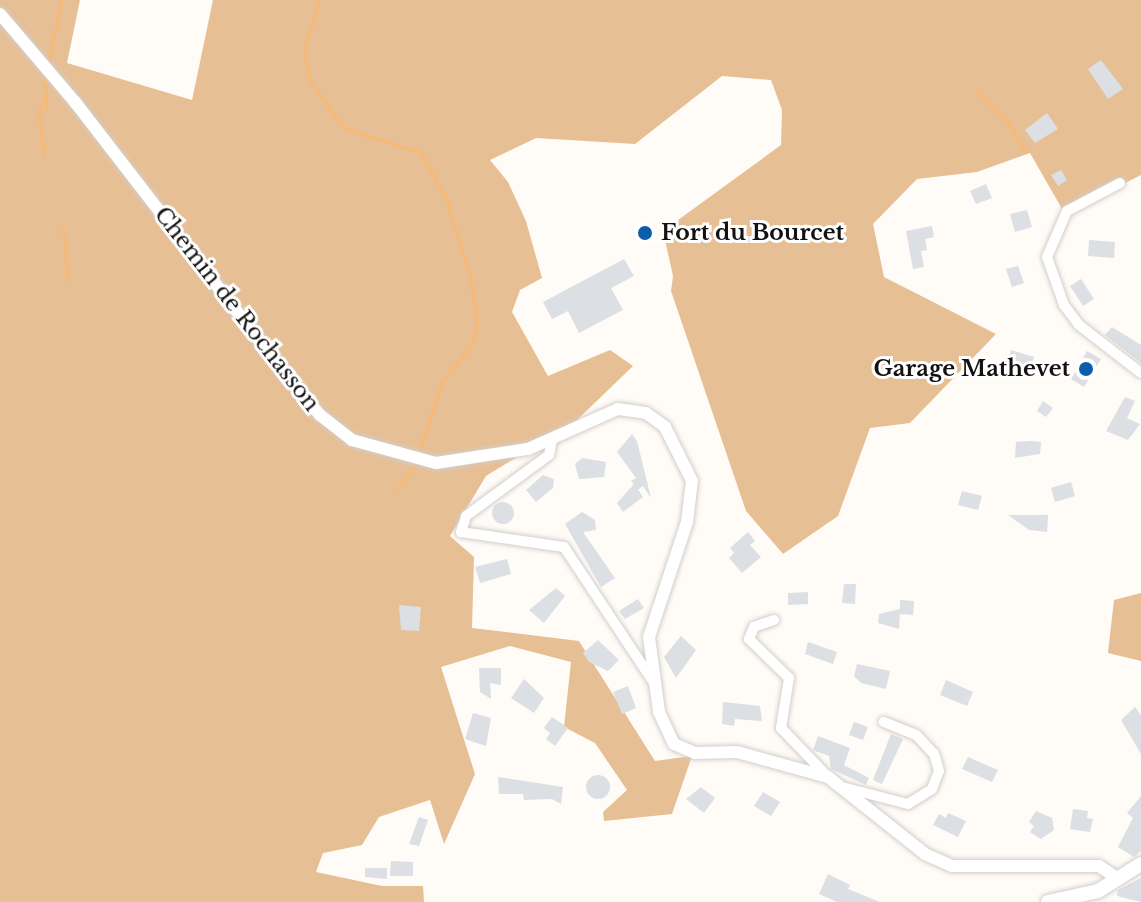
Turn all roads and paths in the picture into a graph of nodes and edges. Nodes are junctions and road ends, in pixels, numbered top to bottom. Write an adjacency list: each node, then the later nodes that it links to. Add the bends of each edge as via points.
1 (0, 14): 4 (street, Chemin de Rochasson, via 100,133 285,374 335,429 374,450 436,463 502,455)
2 (1120, 183): 3 (street, via 1067,211 1047,257 1064,305 1079,325)
3 (1141, 373)
4 (552, 440): 6 (street, Chemin de Rochasson, via 604,412 633,409 665,427 688,466 692,481 687,522 650,626); 6 (street, via 549,455 466,516 461,532 564,547)
5 (774, 620): 8 (street, Chemin de Rochasson, via 754,627 749,639 789,678 781,728)
6 (655, 685): 8 (street, Chemin de Rochasson, via 663,725 682,749 737,752)
7 (883, 722): 9 (street, Chemin de Rochasson, via 916,735 934,754 939,771 932,789 908,804)
8 (828, 777): 9 (street, Chemin de Rochasson)
9 (846, 788): 11 (street, Chemin de Rochasson, via 925,854 952,866 1099,866)
10 (1141, 864): 11 (main road)
11 (1117, 878): 12 (main road, via 1098,891)
12 (1048, 902)

